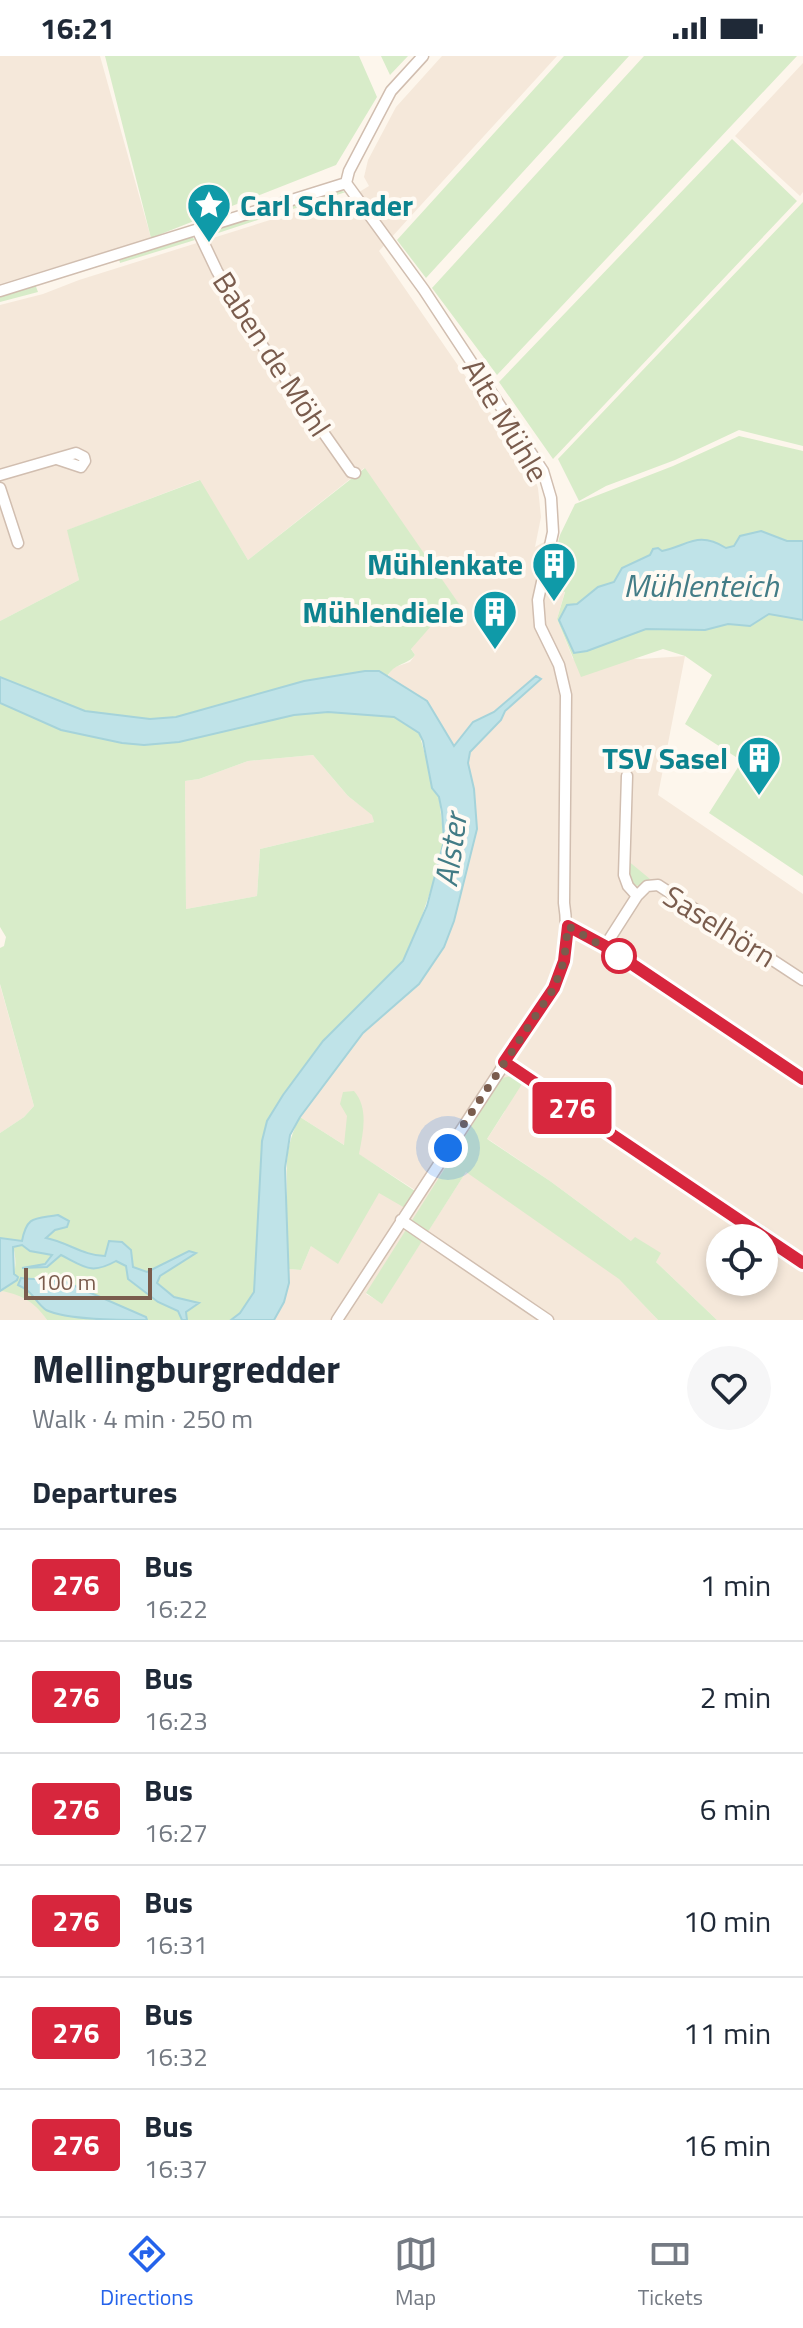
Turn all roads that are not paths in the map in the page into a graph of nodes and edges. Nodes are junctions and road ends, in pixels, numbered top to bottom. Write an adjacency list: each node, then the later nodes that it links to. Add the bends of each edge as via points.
1 (423, 56): 2 (street, via 391,91)
2 (346, 183): 3 (street); 12 (street, Alte Mühle, via 441,316 548,484 553,532 538,600 541,629 559,665 566,695)
3 (197, 229): 4 (street); 6 (street, Baben de Möhl, via 250,328)
4 (0, 291)
5 (57, 459): 7 (street)
6 (355, 473)
7 (0, 475)
8 (0, 488): 9 (street)
9 (18, 543)
10 (627, 776): 11 (street, Saselhörn, via 624,875)
11 (637, 896): 13 (street, Saselhörn); 14 (street, Saselhörn, via 647,886 658,885)
12 (568, 926): 13 (street); 15 (street, Alte Mühle, via 554,988)
13 (605, 946): 16 (street)
14 (803, 980)
15 (504, 1062): 17 (street, Alte Mühle); 18 (street)
16 (803, 1079)
17 (401, 1220): 19 (street, Alte Mühle); 20 (street)
18 (803, 1263)
19 (337, 1320)
20 (548, 1320)

